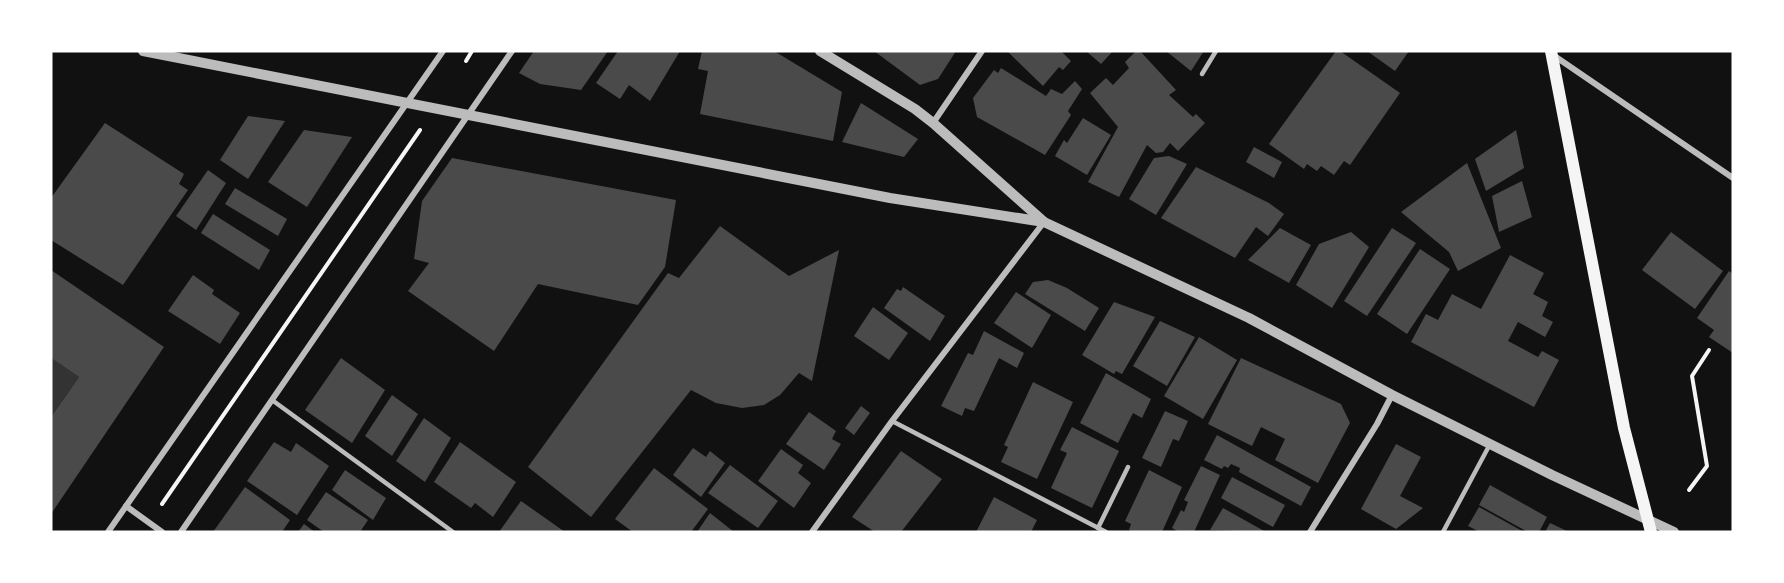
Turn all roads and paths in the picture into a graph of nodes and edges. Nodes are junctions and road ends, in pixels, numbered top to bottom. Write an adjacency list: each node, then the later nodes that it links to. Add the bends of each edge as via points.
1 (143, 51): 11 (street)
2 (442, 51): 11 (street)
3 (472, 51): 9 (path)
4 (512, 51): 13 (street)
5 (820, 51): 14 (street)
6 (982, 51): 14 (street)
7 (1216, 51): 10 (lane)
8 (1550, 52): 15 (street); 25 (main road, via 1624,428)
9 (460, 70)
10 (1202, 74)
11 (408, 103): 12 (street); 24 (street)
12 (435, 108): 13 (street); 26 (path)
13 (469, 115): 16 (street, via 890,198); 19 (street)
14 (933, 123): 16 (street)
15 (1733, 178)
16 (1044, 222): 18 (street, via 1249,318); 20 (street)
17 (1709, 350): 23 (path, via 1692,376 1707,466)
18 (1392, 395): 21 (street); 34 (street)
19 (272, 400): 30 (street); 31 (lane)
20 (892, 421): 27 (lane); 32 (street)
21 (1491, 443): 25 (street); 35 (lane)
22 (1128, 466): 27 (lane)
23 (1689, 490)
24 (126, 506): 26 (street); 28 (street)
25 (1647, 518): 36 (main road); 37 (street)
26 (149, 523): 29 (street)
27 (1098, 528): 33 (lane)
28 (108, 532)
29 (162, 532)
30 (181, 532)
31 (453, 532)
32 (812, 532)
33 (1106, 532)
34 (1310, 532)
35 (1443, 532)
36 (1651, 532)
37 (1674, 532)

